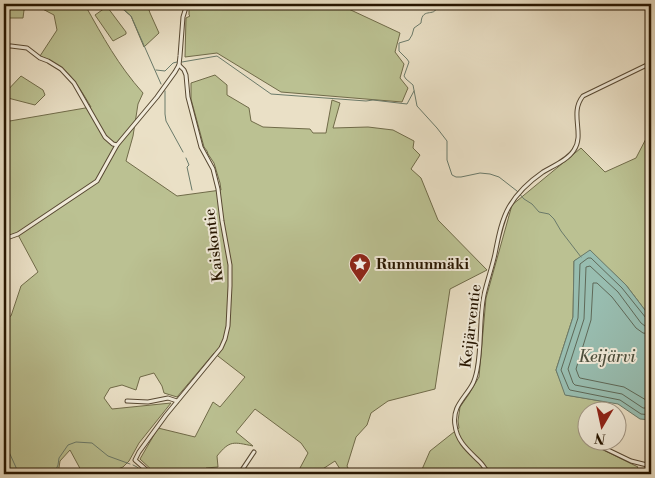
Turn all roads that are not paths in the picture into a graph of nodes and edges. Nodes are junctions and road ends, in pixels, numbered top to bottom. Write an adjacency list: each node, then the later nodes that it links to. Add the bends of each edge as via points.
1 (187, 4): 4 (street)
2 (4, 46): 5 (street, via 27,48 61,69 74,82 105,137)
3 (651, 64): 14 (street, Keijärventie, via 579,100 576,148 523,189 508,208 484,295 476,376 458,404 454,418 458,437)
4 (179, 65): 5 (street); 8 (street, Kaiskontie, via 186,75 188,97 201,147 213,169 218,189 231,275 224,344)
5 (117, 145): 6 (street, via 97,181 18,234)
6 (4, 239)
7 (127, 401): 8 (street, via 148,402 168,398)
8 (177, 401): 12 (street, Kaiskontie, via 135,460)
9 (608, 450): 11 (street)
10 (254, 452): 13 (street, via 240,472)
11 (651, 466)
12 (151, 474)
13 (209, 474)
14 (489, 474)

